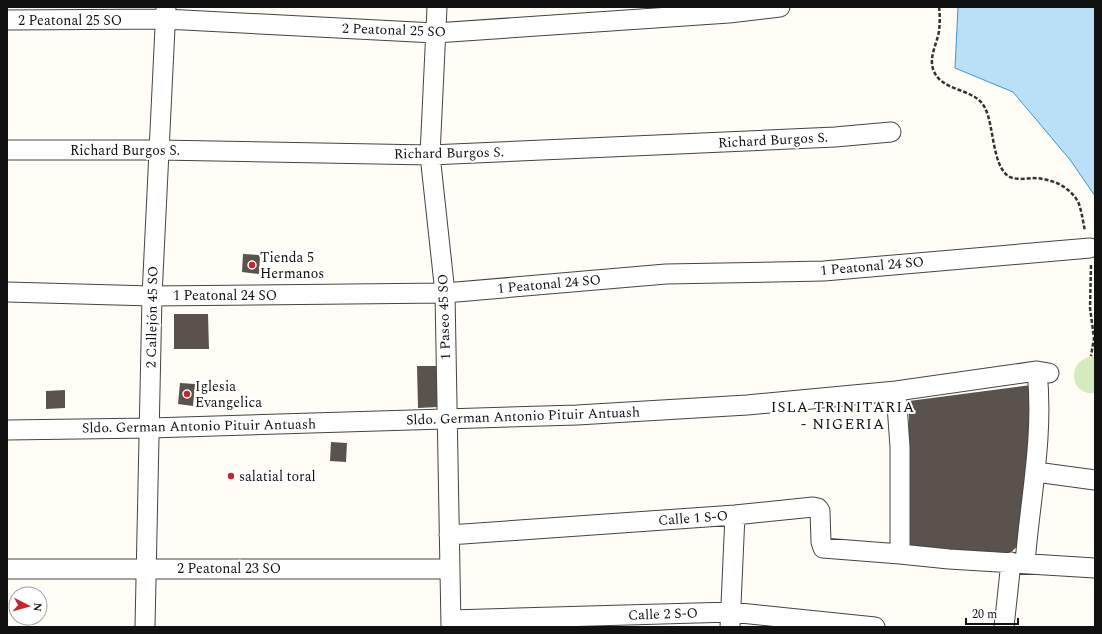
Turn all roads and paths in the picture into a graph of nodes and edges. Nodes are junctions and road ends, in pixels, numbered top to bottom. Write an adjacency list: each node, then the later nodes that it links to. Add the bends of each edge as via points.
1 (437, 7): 6 (street, 1 Paseo 45 SO)
2 (780, 7): 6 (street, 2 Peatonal 25 SO, via 729,13)
3 (939, 7): 11 (path, via 939,30 932,58 938,78 943,83 974,96 985,107 1000,164 1007,175 1016,179 1051,180 1074,196 1079,204)
4 (165, 13): 5 (street, 2 Peatonal 25 SO); 6 (street, 2 Peatonal 25 SO); 9 (street, 2 Callejón 45 SO)
5 (7, 20)
6 (435, 33): 10 (street, 1 Paseo 45 SO)
7 (891, 132): 10 (street, Richard Burgos S.)
8 (7, 150): 9 (street, Richard Burgos S.)
9 (159, 150): 10 (street, Richard Burgos S.); 14 (street, 2 Callejón 45 SO)
10 (430, 155): 13 (street, 1 Paseo 45 SO)
11 (1090, 248): 13 (street, 1 Peatonal 24 SO, via 824,271 666,274); 15 (path, via 1090,308 1094,338)
12 (7, 292): 14 (street, 1 Peatonal 24 SO)
13 (445, 293): 14 (street, 1 Peatonal 24 SO); 17 (street, 1 Paseo 45 SO)
14 (152, 296): 18 (street, 2 Callejón 45 SO)
15 (1091, 356)
16 (896, 391): 17 (street, Sldo. German Antonio Pituir Antuash, via 577,416); 20 (street, Sldo. German Antonio Pituir Antuash, via 1043,372); 24 (street, via 900,447)
17 (447, 419): 18 (street, Sldo. German Antonio Pituir Antuash); 23 (street, 1 Paseo 45 SO)
18 (150, 428): 19 (street, Sldo. German Antonio Pituir Antuash); 26 (street, 2 Callejón 45 SO)
19 (7, 430)
20 (1036, 472): 21 (street); 25 (street, via 1028,531)
21 (1095, 480)
22 (735, 515): 23 (street, Calle 1 S-O); 24 (street, Calle 1 S-O, via 818,508 823,548); 30 (street)
23 (450, 535): 29 (street, 1 Paseo 45 SO)
24 (900, 554): 25 (street)
25 (1018, 563): 27 (street); 34 (street)
26 (147, 568): 28 (street, 2 Peatonal 23 SO); 29 (street, 2 Peatonal 23 SO); 32 (street, 2 Callejón 45 SO)
27 (1095, 568)
28 (7, 569)
29 (450, 569): 31 (street, 1 Paseo 45 SO)
30 (731, 620): 31 (street, Calle 2 S-O); 33 (street, Calle 2 S-O)
31 (451, 623)
32 (145, 627)
33 (874, 627)
34 (1004, 627)

